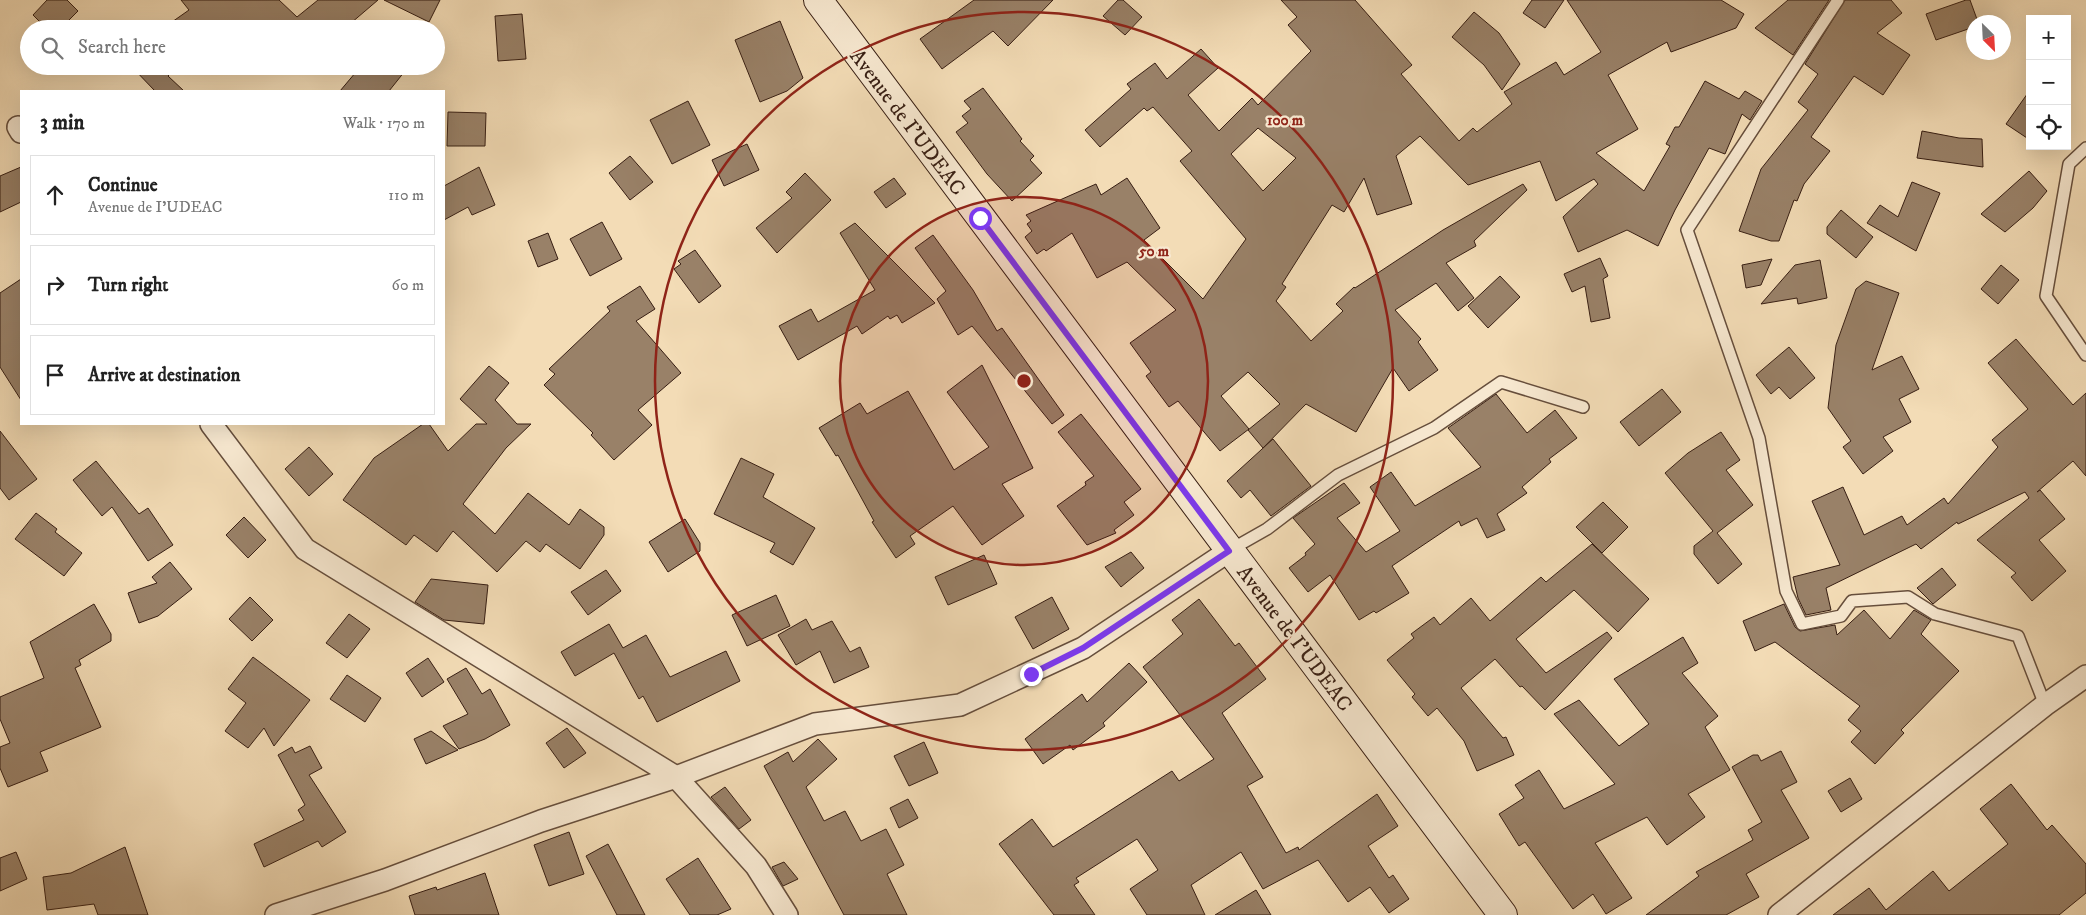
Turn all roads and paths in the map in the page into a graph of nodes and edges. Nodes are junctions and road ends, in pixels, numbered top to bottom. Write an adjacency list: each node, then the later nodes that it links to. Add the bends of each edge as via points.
1 (818, 0): 7 (main road, Avenue de I'UDEAC)
2 (1838, 0): 9 (lane, via 1687,230 1759,438 1786,591 1802,624 1841,616 1852,601 1908,597 1935,614 2018,636)
3 (2086, 148): 4 (lane, via 2069,164 2046,296)
4 (2086, 355)
5 (1583, 407): 7 (lane, via 1501,382 1434,428 1338,475 1267,529)
6 (212, 425): 10 (street, via 305,549)
7 (1229, 551): 10 (street, via 1083,648 960,705 815,724); 13 (main road, Avenue de I'UDEAC)
8 (2086, 676): 9 (street)
9 (2045, 706): 14 (street)
10 (676, 777): 11 (street); 12 (street, via 756,866)
11 (276, 915)
12 (787, 915)
13 (1503, 915)
14 (1780, 915)

